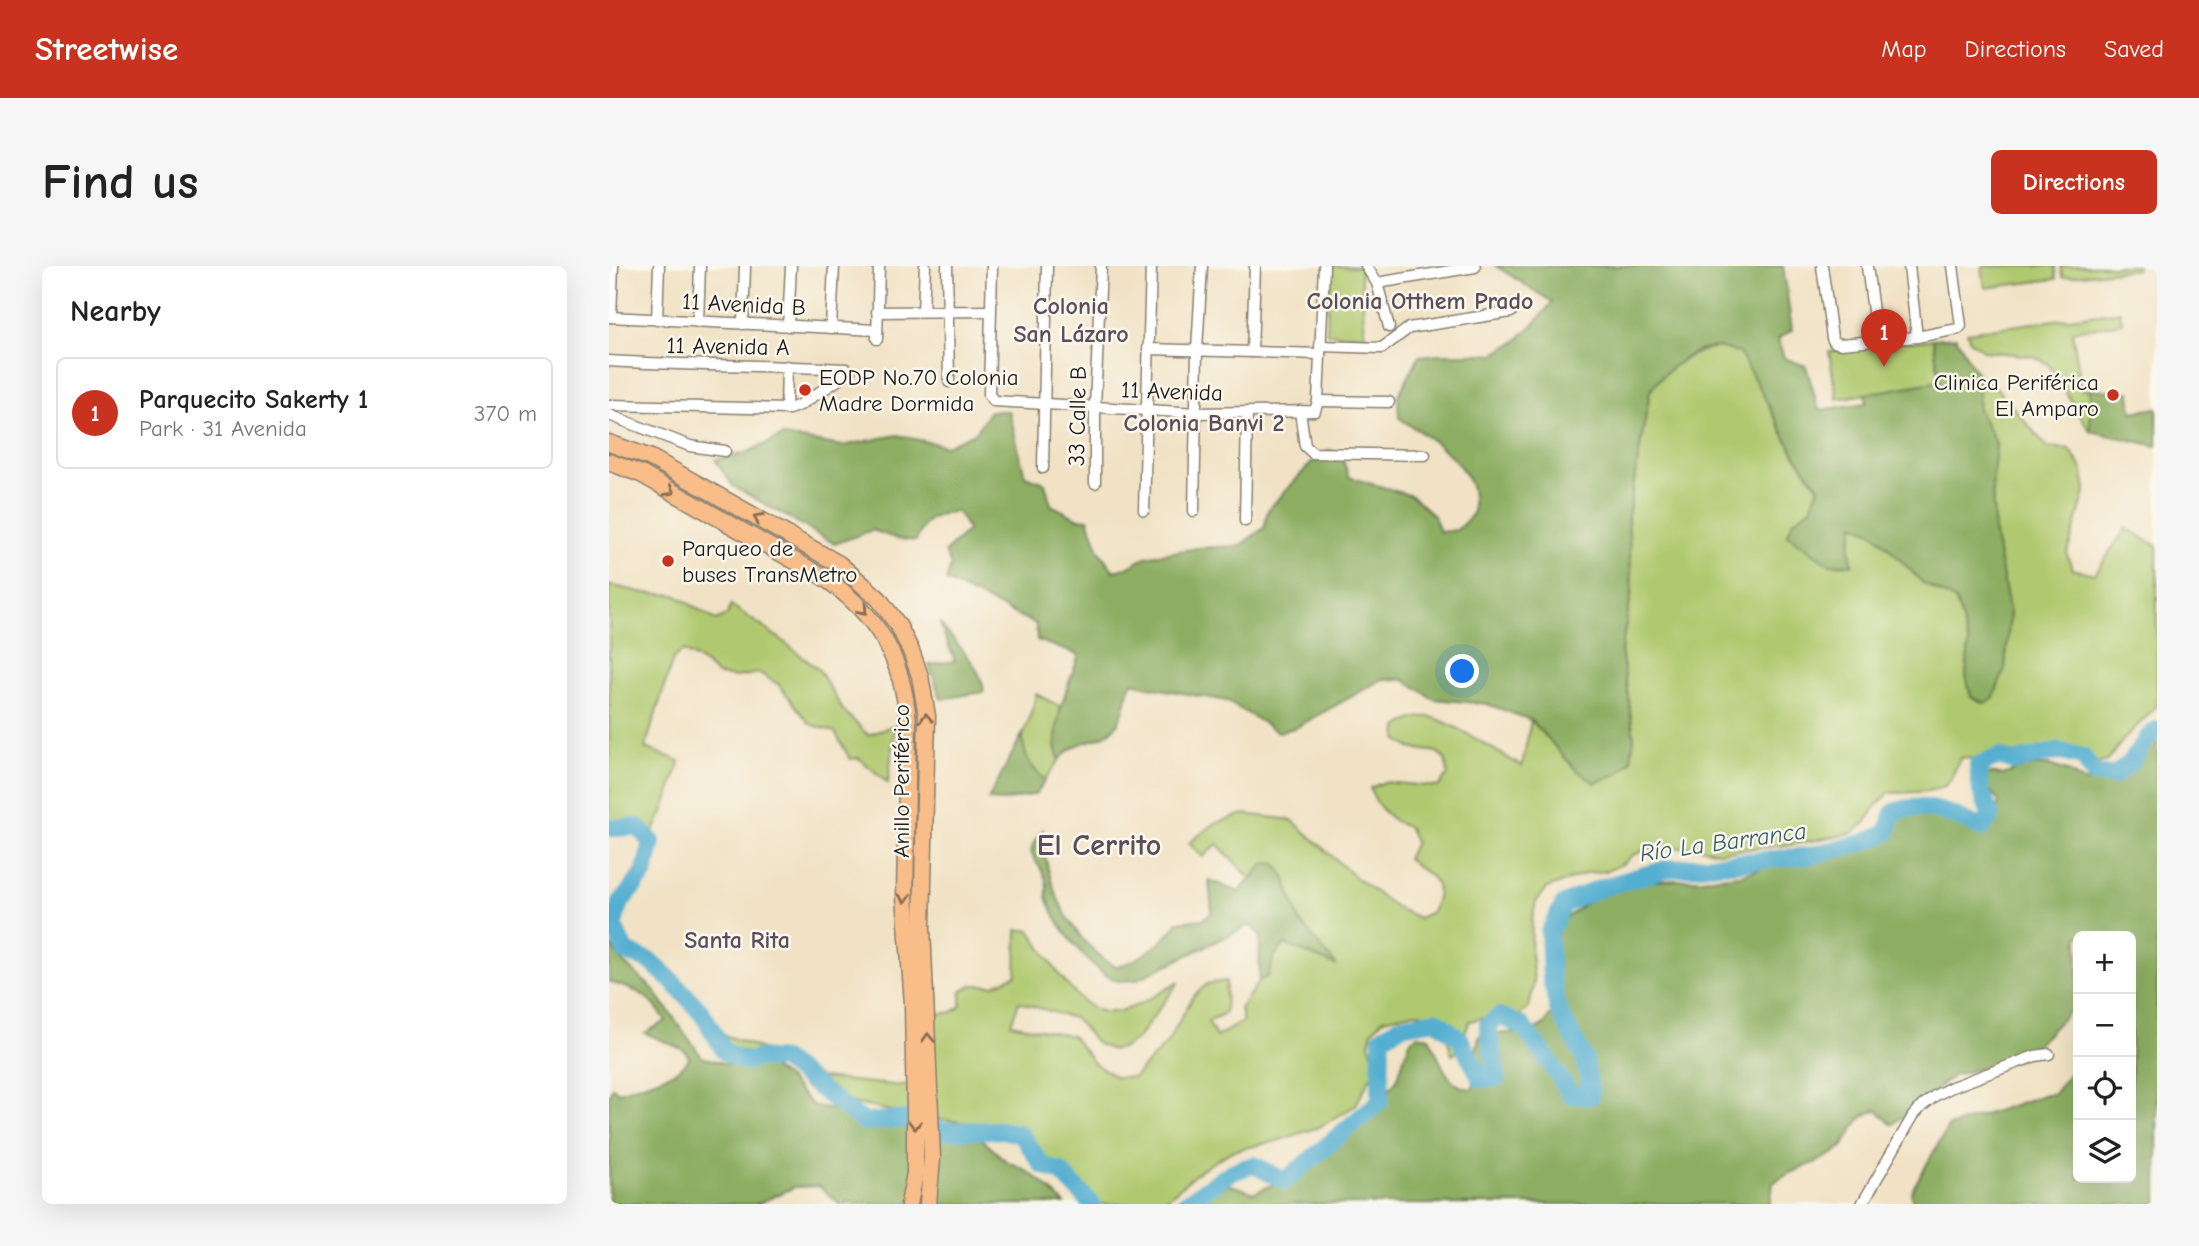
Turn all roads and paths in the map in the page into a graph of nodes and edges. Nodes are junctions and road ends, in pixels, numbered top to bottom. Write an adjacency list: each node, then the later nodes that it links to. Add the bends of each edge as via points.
1 (613, 266): 29 (street)
2 (659, 266): 30 (street)
3 (701, 266): 31 (street)
4 (745, 266): 32 (street)
5 (791, 266): 33 (street)
6 (834, 266): 35 (street)
7 (879, 266): 25 (street)
8 (925, 266): 26 (street)
9 (947, 266): 28 (street)
10 (992, 266): 24 (street)
11 (1047, 266): 47 (street)
12 (1101, 266): 49 (street, 33 Calle B)
13 (1151, 266): 38 (street)
14 (1202, 266): 39 (street)
15 (1255, 266): 41 (street)
16 (1324, 266): 40 (street)
17 (1366, 266): 23 (street)
18 (1822, 266): 37 (street, via 1834,342)
19 (1867, 266): 37 (street)
20 (1909, 266): 36 (street)
21 (1953, 266): 36 (street, via 1961,326)
22 (1475, 267): 23 (street)
23 (1377, 284): 34 (street)
24 (990, 311): 28 (street); 47 (street, 11 Avenida, via 989,395 998,402)
25 (877, 312): 26 (street); 35 (street, 11 Avenida B, via 877,334)
26 (923, 312): 28 (street)
27 (1511, 312): 40 (street, via 1409,328 1383,348)
28 (948, 313): 44 (street)
29 (610, 317): 30 (street, 11 Avenida B)
30 (657, 320): 31 (street, 11 Avenida B)
31 (698, 322): 32 (street, 11 Avenida B)
32 (743, 324): 33 (street, 11 Avenida B)
33 (788, 326): 35 (street, 11 Avenida B)
34 (1389, 327)
35 (831, 328)
36 (1917, 337): 37 (street)
37 (1877, 341)
38 (1147, 349): 39 (street); 51 (street)
39 (1197, 350): 41 (street); 54 (street)
40 (1320, 350): 41 (street); 48 (street)
41 (1252, 352)
42 (609, 361): 43 (street, 11 Avenida A)
43 (787, 366): 50 (street); 50 (street, 11 Avenida A, via 849,370 800,405)
44 (949, 382)
45 (1389, 402): 48 (street, 11 Avenida)
46 (609, 405): 50 (street)
47 (1046, 405): 49 (street, 11 Avenida); 60 (street)
48 (1316, 406): 52 (street, 11 Avenida)
49 (1095, 407): 51 (street, 11 Avenida); 61 (street, 33 Calle B)
50 (786, 409)
51 (1146, 411): 54 (street, 11 Avenida); 62 (street)
52 (1300, 411): 53 (street, 11 Avenida); 58 (street, via 1305,446 1313,453)
53 (1247, 412): 54 (street, 11 Avenida); 64 (street)
54 (1197, 413): 63 (street)
55 (609, 415): 57 (street, via 690,446)
56 (609, 443): 67 (highway, Anillo Periférico, one-way to 56, via 932,1158 922,927 927,716 920,676 898,625 871,591 839,564 651,458)
57 (725, 451)
58 (1425, 455)
59 (609, 461): 66 (highway, Anillo Periférico, one-way to 66, via 641,474 825,578 863,610 899,670 906,695 909,750 905,897 915,1116 915,1173)
60 (1043, 468)
61 (1095, 483)
62 (1144, 510)
63 (1194, 512)
64 (1245, 521)
65 (2049, 1054): 68 (street, via 1952,1087 1929,1101 1913,1116)
66 (909, 1204)
67 (928, 1204)
68 (1862, 1204)

